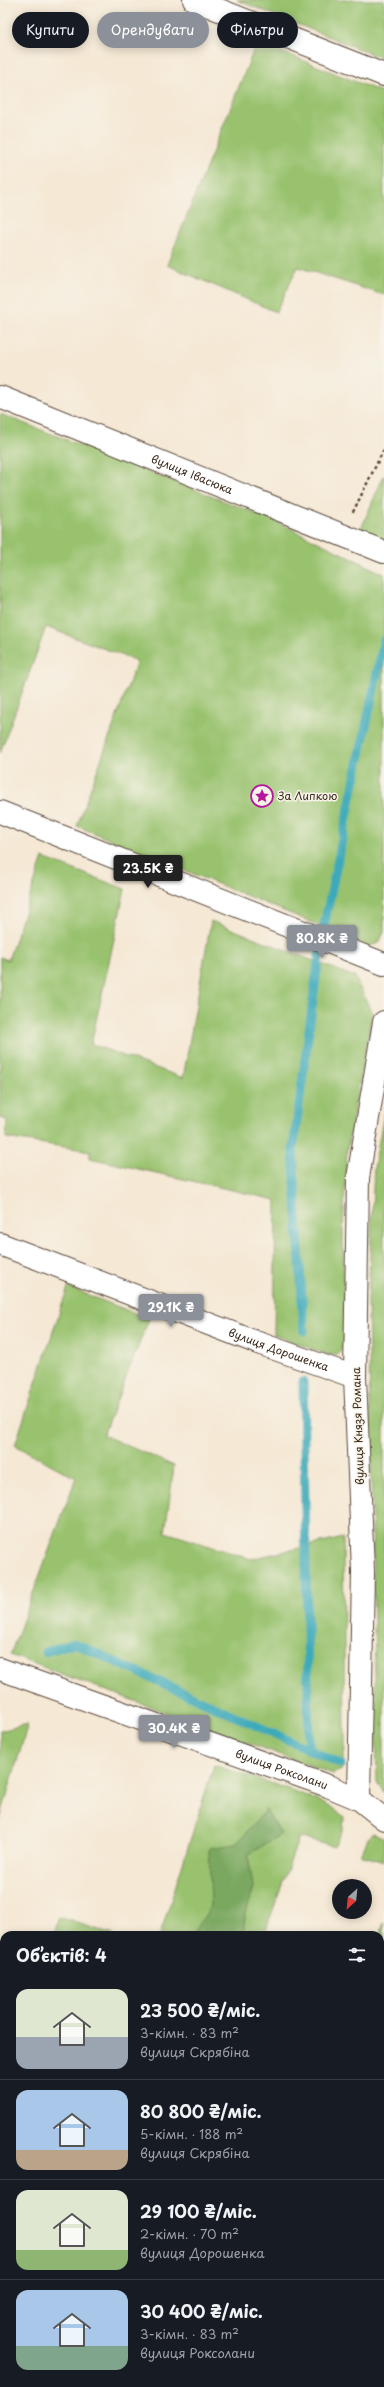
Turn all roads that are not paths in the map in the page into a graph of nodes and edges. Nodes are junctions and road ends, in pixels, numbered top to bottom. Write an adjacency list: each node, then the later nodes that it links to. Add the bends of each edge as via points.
1 (194, 0): 2 (street)
2 (384, 75)
3 (0, 397): 4 (street, вулиця Івасюка)
4 (384, 552)
5 (0, 812): 6 (street)
6 (384, 964)
7 (384, 1022): 9 (street, вулиця Князя Романа, via 358,1178)
8 (0, 1244): 9 (street, вулиця Дорошенка, via 261,1344)
9 (355, 1377): 11 (street, вулиця Князя Романа, via 363,1571)
10 (0, 1669): 11 (street, вулиця Роксолани)
11 (359, 1799): 12 (street)
12 (384, 1820)

